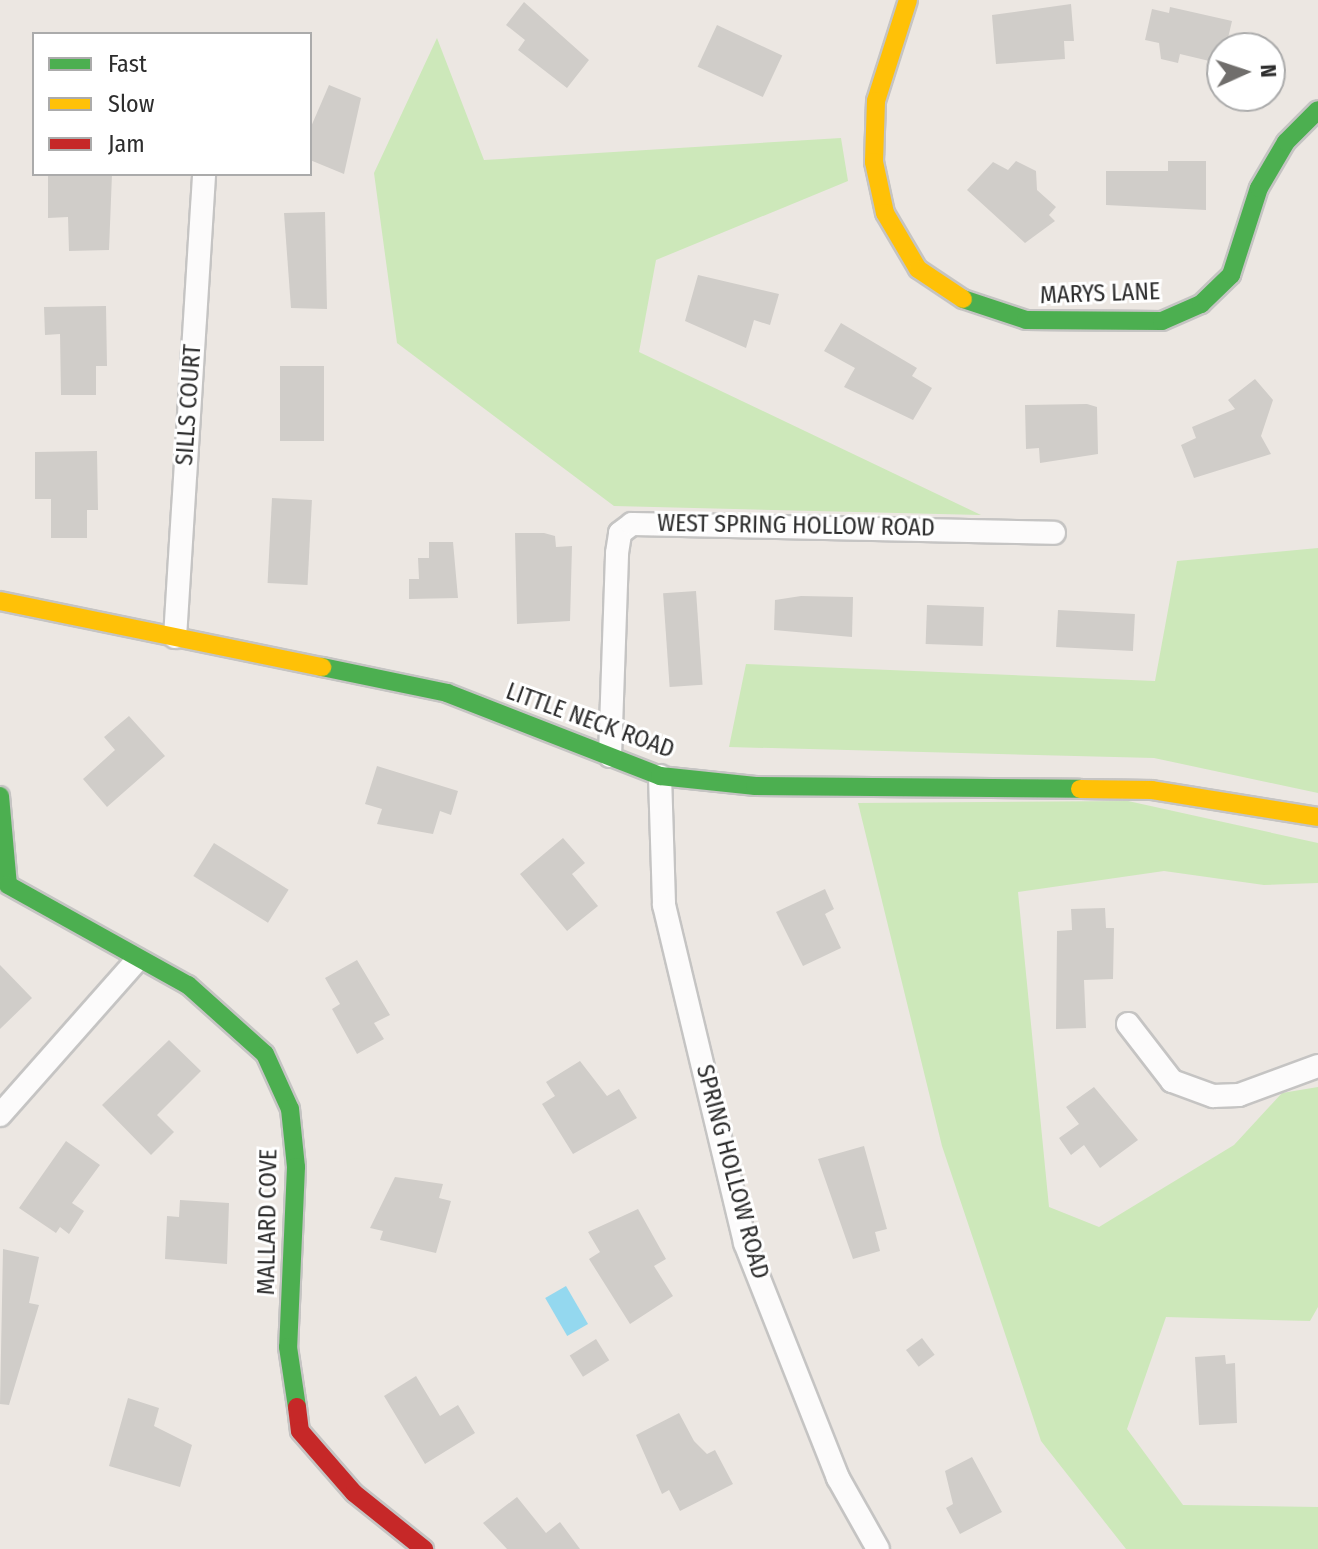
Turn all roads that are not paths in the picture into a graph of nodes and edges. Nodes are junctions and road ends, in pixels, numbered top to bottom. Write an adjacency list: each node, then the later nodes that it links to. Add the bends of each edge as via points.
1 (908, 0): 2 (street, MARYS LANE, via 876,101 874,162 885,213 918,269 962,299 1026,320 1162,321 1201,304 1231,275 1259,188 1286,142)
2 (1318, 110)
3 (204, 176): 6 (street, SILLS COURT)
4 (1054, 533): 7 (street, WEST SPRING HOLLOW ROAD, via 632,524 620,533 617,553)
5 (0, 601): 6 (street, LITTLE NECK ROAD)
6 (175, 637): 7 (street, LITTLE NECK ROAD, via 447,693)
7 (610, 756): 8 (street, LITTLE NECK ROAD)
8 (660, 776): 10 (street, LITTLE NECK ROAD, via 755,786 1152,790); 17 (street, SPRING HOLLOW ROAD, via 664,905 745,1243 838,1478)
9 (0, 796): 11 (street, MALLARD COVE)
10 (1318, 817)
11 (4, 885): 12 (street, MALLARD COVE)
12 (137, 960): 15 (street); 16 (street, MALLARD COVE, via 188,985 265,1054 290,1109 296,1167 288,1347 300,1431 354,1493)
13 (1128, 1024): 14 (street, via 1159,1069 1213,1096 1239,1095)
14 (1318, 1066)
15 (0, 1115)
16 (424, 1549)
17 (878, 1549)

